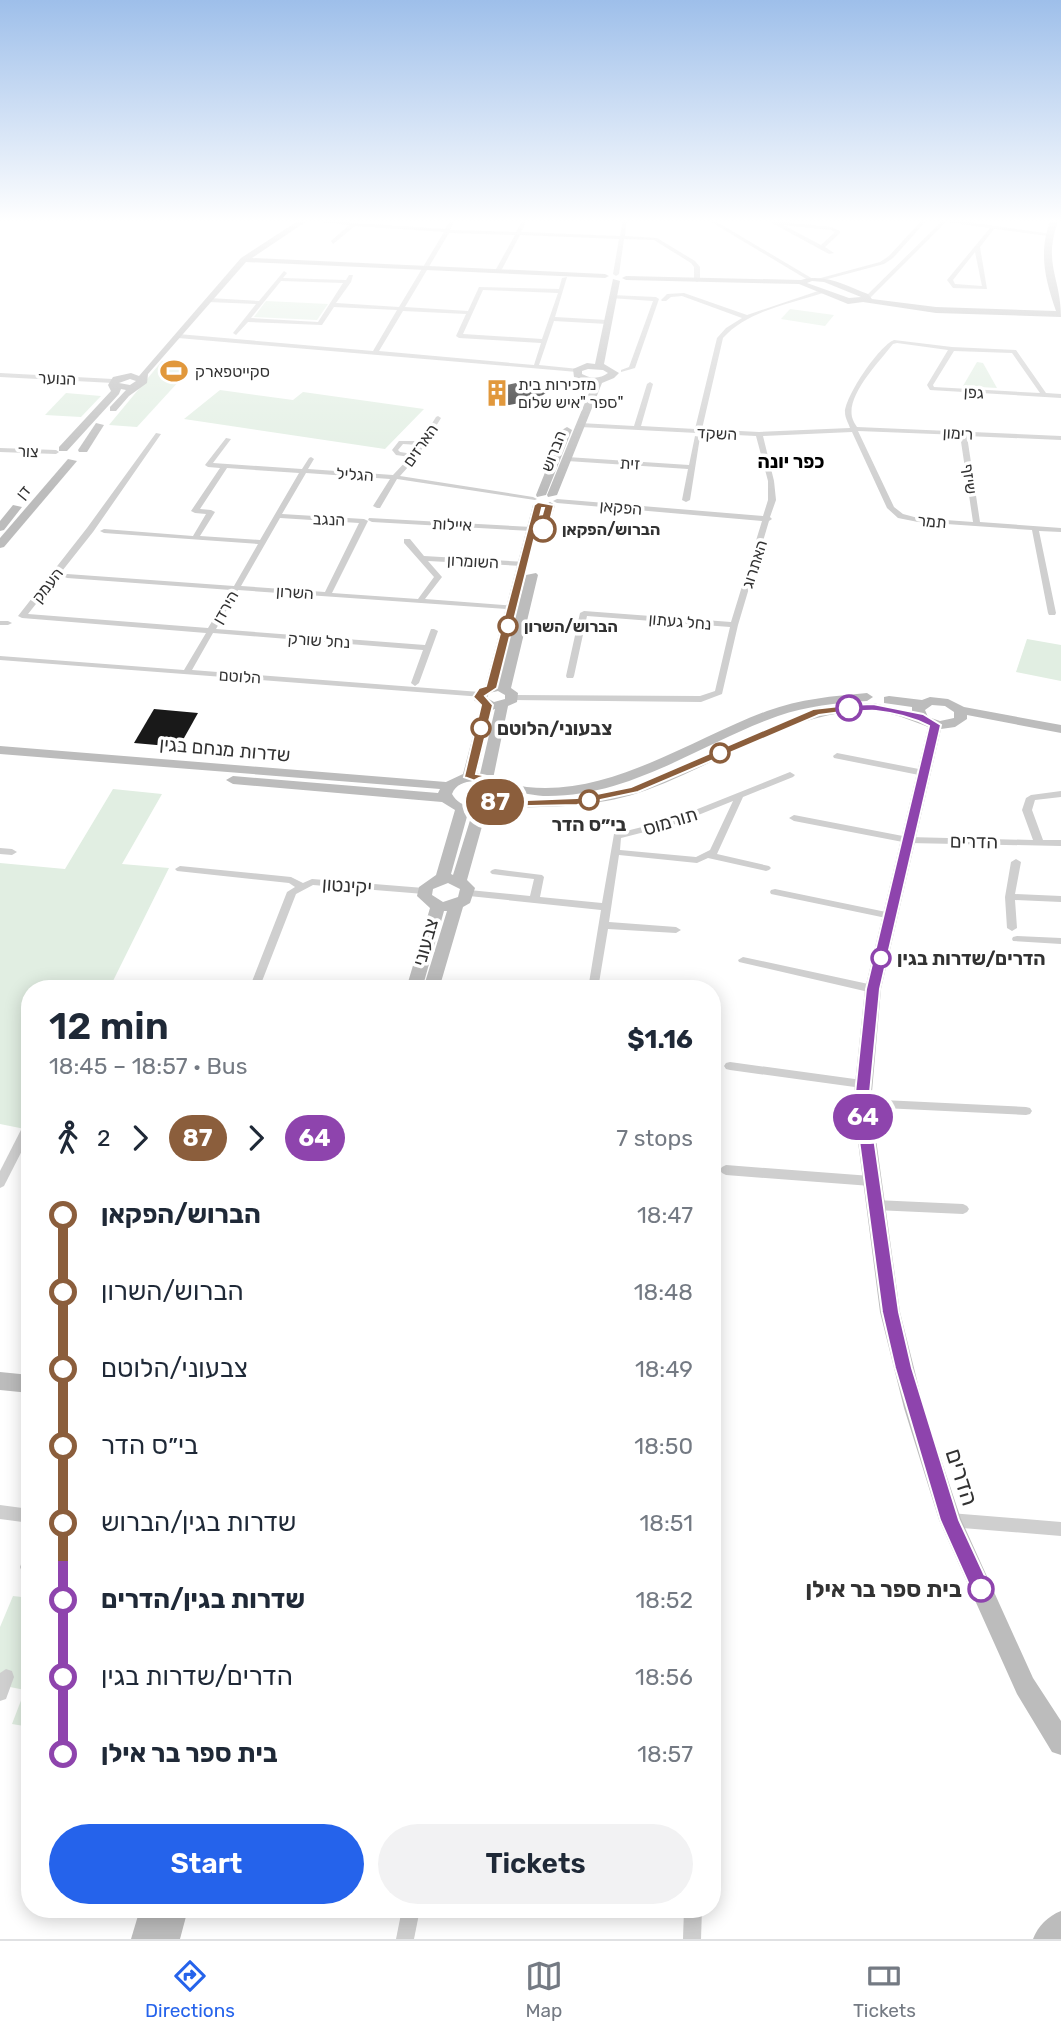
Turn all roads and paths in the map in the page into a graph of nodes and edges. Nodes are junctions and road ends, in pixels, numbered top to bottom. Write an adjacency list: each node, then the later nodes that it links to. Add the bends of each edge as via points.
1 (201, 309): 20 (street)
2 (256, 309): 17 (street)
3 (330, 309): 17 (street, via 320,324)
4 (401, 309): 23 (street)
5 (409, 309): 13 (street)
6 (472, 309): 13 (street)
7 (555, 309): 16 (street)
8 (610, 309): 18 (street)
9 (652, 309): 27 (street, via 632,368)
10 (725, 309): 15 (street)
11 (769, 309): 15 (street)
12 (936, 309): 14 (street)
13 (470, 313): 21 (street, via 459,336)
14 (1061, 314)
15 (746, 317): 41 (street, via 720,338)
16 (552, 318): 18 (street); 21 (street)
17 (247, 320): 19 (street)
18 (607, 322): 25 (street)
19 (236, 333)
20 (178, 336): 23 (street); 29 (street, via 152,352); 31 (street)
21 (544, 341): 24 (street)
22 (952, 349): 34 (street, via 1014,351); 34 (street, גפן, via 930,385 932,389); 39 (street, via 891,343 848,406)
23 (375, 353): 26 (street)
24 (537, 364)
25 (599, 366): 26 (street); 30 (street, via 614,373)
26 (577, 370): 30 (street, via 579,377)
27 (624, 371)
28 (0, 375): 32 (street, הנוער)
29 (126, 377): 31 (street); 32 (street)
30 (593, 380): 37 (street, הברוש); 59 (street, הברוש)
31 (140, 383): 32 (street); 48 (street, via 126,394)
32 (115, 384): 50 (street, via 116,392)
33 (650, 384): 38 (street)
34 (1045, 396): 35 (street, גפן)
35 (1061, 396)
36 (438, 418): 46 (street, הארזים)
37 (580, 425): 38 (street, השקד); 52 (street, הברוש)
38 (637, 428): 41 (street, השקד)
39 (855, 432): 42 (street, רימון); 43 (street, השקד); 65 (street, תמר, via 895,513 918,520)
40 (158, 434): 85 (street, העמק, via 22,616)
41 (698, 434): 43 (street, השקד); 55 (street)
42 (963, 434): 44 (street, רימון); 65 (street, שיזף)
43 (759, 435): 63 (street, האתרוג, via 771,481)
44 (1061, 438)
45 (228, 439): 54 (street, via 208,465)
46 (423, 443): 49 (street, הארזים); 49 (street, via 401,442 396,450)
47 (0, 450): 50 (street, צור)
48 (83, 450): 50 (street); 53 (street, דן, via 84,456)
49 (415, 456): 57 (street, הארזים)
50 (56, 457): 53 (street)
51 (311, 459): 56 (street, הנגב)
52 (567, 459): 55 (street, זית); 59 (street, הברוש)
53 (72, 461): 74 (street, דן)
54 (225, 466): 56 (street, הגליל); 71 (street, via 195,511 212,512)
55 (692, 467): 60 (street)
56 (303, 471): 57 (street, הגליל); 62 (street, הנגב)
57 (395, 477): 59 (street, הגליל); 61 (street, הארזים)
58 (42, 478): 66 (street, דן)
59 (545, 500): 60 (street, הפקאן); 68 (street, הברוש); 81 (street, הברוש)
60 (686, 505): 63 (street, הפקאן)
61 (377, 506)
62 (278, 516): 73 (street, הירדן); 79 (street, הנגב, via 364,521)
63 (768, 519): 83 (street, האתרוג)
64 (372, 520): 68 (street, איילות)
65 (976, 524): 67 (street, תמר)
66 (0, 528)
67 (1035, 528): 69 (street, תמר); 82 (street)
68 (533, 529): 76 (street, הברוש)
69 (1061, 530)
70 (104, 531): 71 (street)
71 (195, 538): 73 (street)
72 (407, 541): 75 (street, השומרון)
73 (262, 542): 78 (street, הירדן)
74 (0, 545)
75 (422, 558): 76 (street, השומרון); 80 (street, השומרון, via 438,577)
76 (523, 564): 81 (street, הברוש)
77 (67, 576): 78 (street, השרון)
78 (236, 588): 79 (street, השרון); 85 (street, הירדן)
79 (327, 595): 80 (street, השרון)
80 (421, 601): 81 (street, השרון)
81 (518, 608): 92 (street, הברוש)
82 (1052, 613)
83 (734, 625): 89 (street, נחל געתון, via 584,613); 91 (street, האתרוג)
84 (434, 631): 86 (street)
85 (210, 632): 86 (street, נחל שורק); 88 (street, הירדן)
86 (428, 648): 90 (street)
87 (0, 658): 88 (street, הלוטם)
88 (187, 672): 92 (street, הלוטם)
89 (570, 676)
90 (415, 682)
91 (719, 692): 92 (street, הלוטם, via 701,699)
92 (496, 697): 102 (street); 103 (street)
93 (925, 715): 94 (street, via 951,725); 94 (street, via 944,702); 100 (street, הדרים); 103 (street, via 864,697 824,698 788,708 621,780 547,792 522,792); 107 (street, via 873,707 817,712 634,790 577,802)
94 (960, 715): 95 (street); 96 (street)
95 (1061, 729)
96 (1061, 740)
97 (0, 750): 104 (street, שדרות מנחם בגין)
98 (837, 756): 100 (street)
99 (0, 761): 104 (street, שדרות מנחם בגין)
100 (924, 773): 110 (street, הדרים)
101 (790, 775): 106 (street, תורמוס)
102 (470, 777): 103 (street); 104 (street)
103 (492, 782): 107 (street, via 500,795)
104 (447, 792): 108 (street)
105 (1061, 794): 111 (street, via 1031,798 1027,810)
106 (738, 797): 115 (street, תורמוס, via 673,822 617,836); 116 (street, תורמוס, via 714,852)
107 (486, 807): 108 (street); 123 (street)
108 (462, 809): 121 (street)
109 (794, 818): 110 (street)
110 (908, 840): 111 (street, הדרים); 132 (street, הדרים)
111 (1039, 842): 112 (street, הדרים)
112 (1061, 843)
113 (0, 850): 114 (street)
114 (12, 852)
115 (614, 852): 116 (street, תורמוס, via 697,860); 131 (street)
116 (707, 855): 118 (street, תורמוס)
117 (1016, 862): 126 (street)
118 (766, 867)
119 (180, 869): 122 (street, via 291,880)
120 (495, 872): 128 (street, via 539,877)
121 (442, 879): 123 (street); 124 (street)
122 (300, 886): 124 (street, יקינטון, via 312,882); 139 (street, יקינטון, via 292,892)
123 (464, 887): 128 (street); 129 (street, via 465,900)
124 (424, 891): 130 (street, via 427,900)
125 (775, 892): 132 (street)
126 (1010, 897): 127 (street); 134 (street)
127 (1061, 899)
128 (534, 900): 131 (street)
129 (456, 905): 130 (street); 141 (street, צבעוני)
130 (438, 906): 140 (street, צבעוני)
131 (606, 907): 133 (street)
132 (891, 916): 143 (street, הדרים)
133 (603, 925): 135 (street); 142 (street)
134 (1012, 928)
135 (676, 930)
136 (1017, 939): 137 (street)
137 (1061, 941)
138 (743, 960): 143 (street)
139 (258, 980)
140 (417, 980)
141 (435, 980)
142 (594, 980)
143 (873, 989): 145 (street, הדרים)
144 (730, 1066): 145 (street)
145 (862, 1093): 146 (street); 149 (street, הדרים)
146 (1026, 1111)
147 (21, 1141): 150 (street)
148 (726, 1170): 149 (street)
149 (871, 1181): 151 (street, הדרים)
150 (0, 1183)
151 (875, 1205): 152 (street); 157 (street, הדרים, via 890,1312 914,1408)
152 (964, 1209)
153 (0, 1381): 154 (street)
154 (21, 1383)
155 (0, 1512): 156 (street)
156 (21, 1515)
157 (950, 1520): 158 (street); 159 (street, הדרים, via 1024,1686)
158 (1061, 1529)
159 (1061, 1743)
160 (150, 1918): 165 (street)
161 (173, 1918): 166 (street)
162 (409, 1918): 167 (street)
163 (692, 1918): 168 (street)
164 (1061, 1924): 169 (street)
165 (144, 1939)
166 (167, 1939)
167 (405, 1939)
168 (692, 1939)
169 (1046, 1939)

